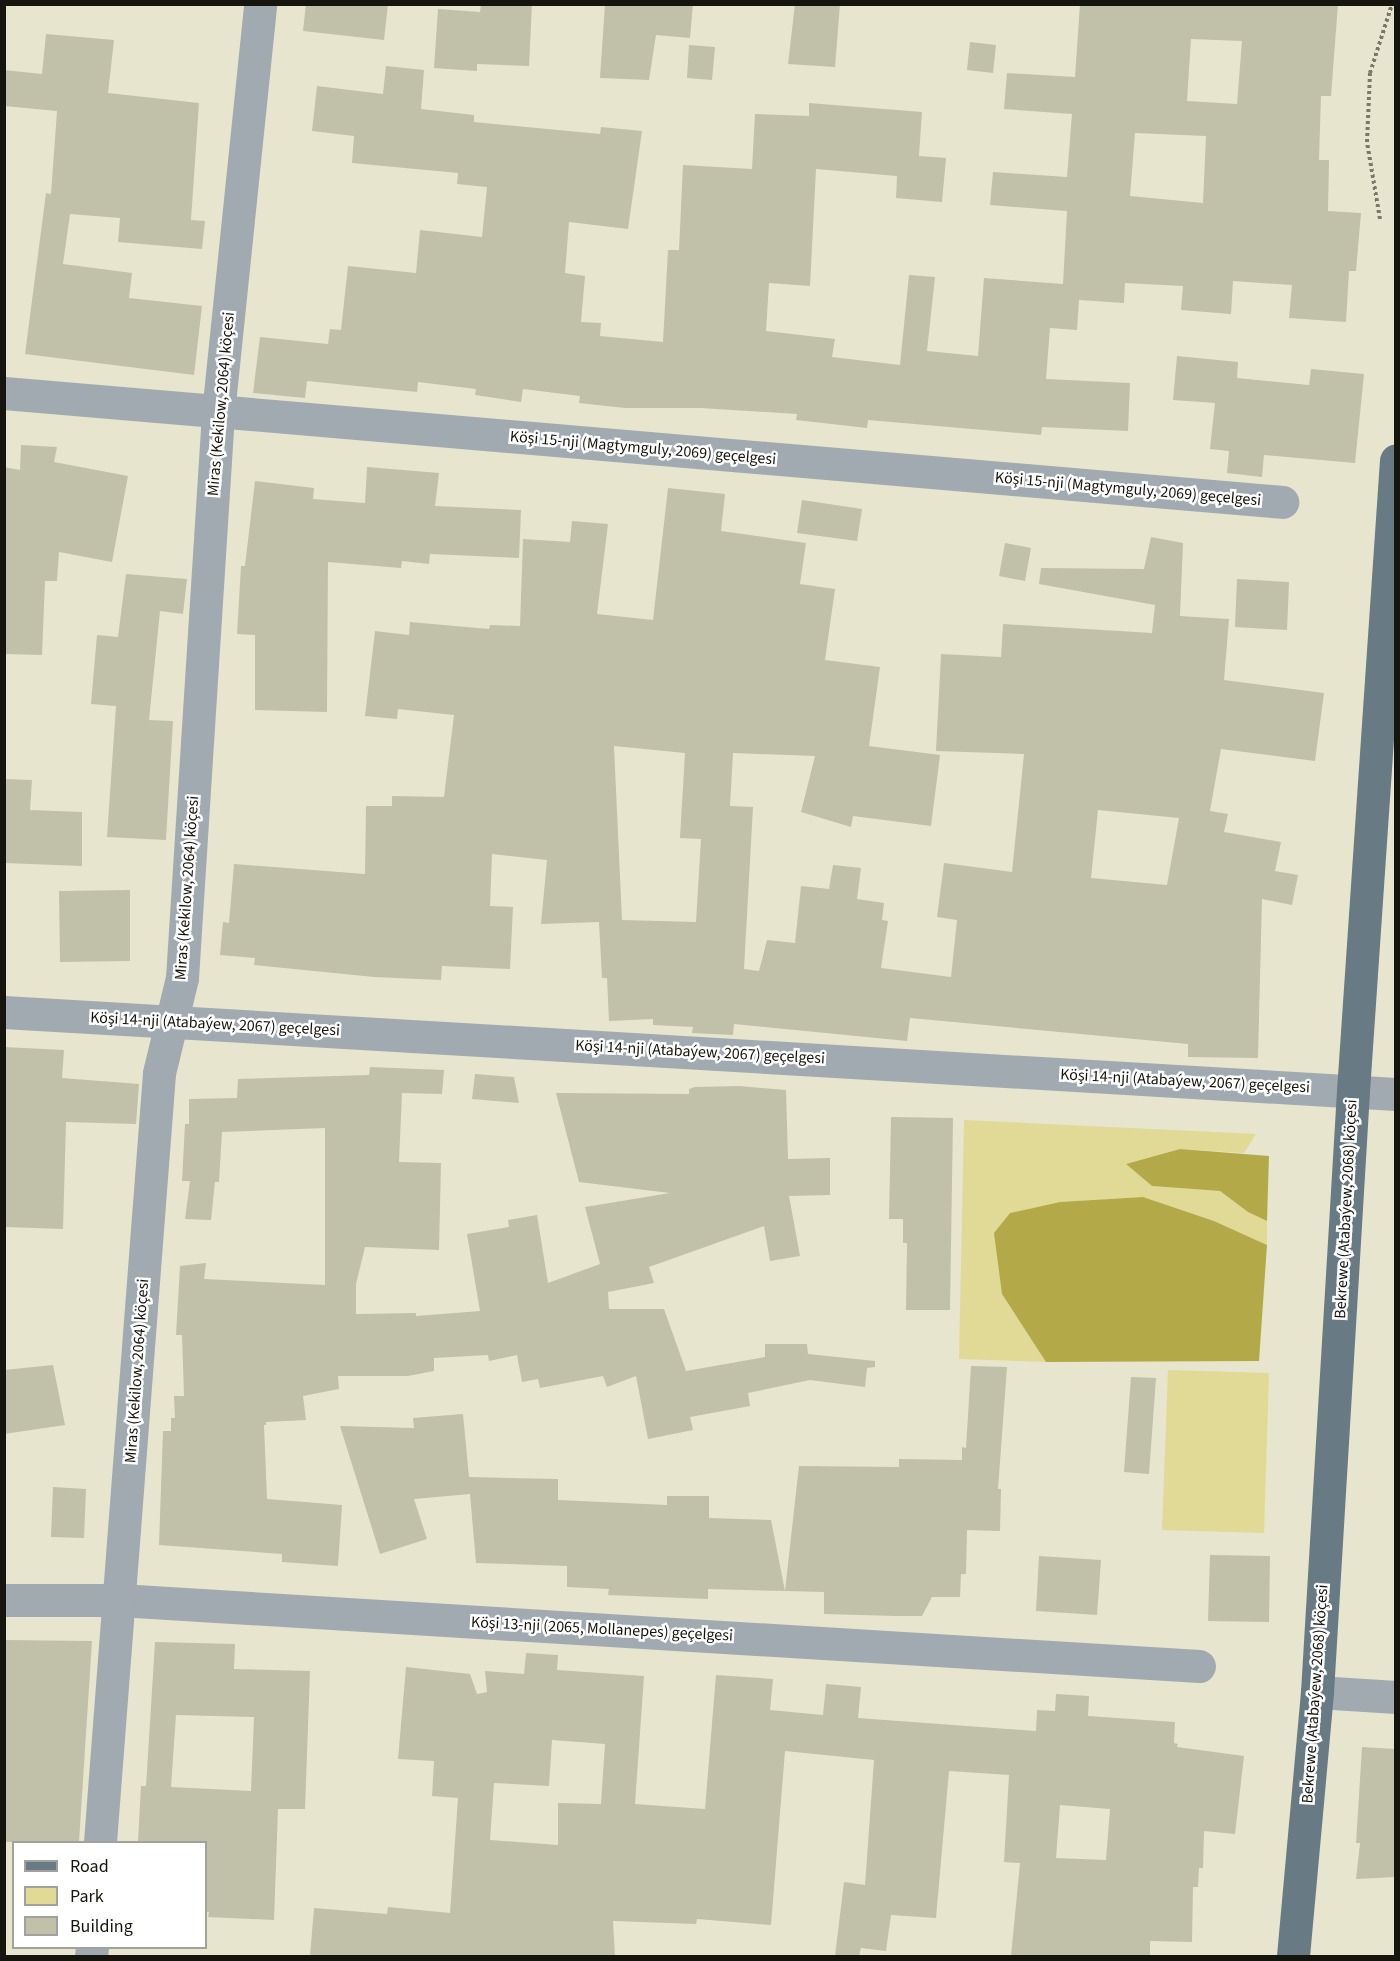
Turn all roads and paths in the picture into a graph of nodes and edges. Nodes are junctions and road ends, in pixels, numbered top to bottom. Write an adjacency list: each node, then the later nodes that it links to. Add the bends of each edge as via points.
1 (260, 4): 5 (street, Miras (Kekilow, 2064) köçesi)
2 (1392, 4): 3 (path, via 1373,62 1366,142)
3 (1380, 219)
4 (4, 393): 5 (street, Köşi 15-nji (Magtymguly, 2069) geçelgesi)
5 (218, 413): 7 (street, Köşi 15-nji (Magtymguly, 2069) geçelgesi); 10 (street, Miras (Kekilow, 2064) köçesi, via 182,978)
6 (1395, 460): 8 (main road, Bekrewe (Atabaýew, 2068) köçesi)
7 (1282, 502)
8 (1394, 513): 11 (main road, Bekrewe (Atabaýew, 2068) köçesi)
9 (4, 1012): 10 (street, Köşi 14-nji (Atabaýew, 2067) geçelgesi)
10 (171, 1023): 11 (street, Köşi 14-nji (Atabaýew, 2067) geçelgesi); 14 (street, Miras (Kekilow, 2064) köçesi, via 159,1072)
11 (1353, 1091): 12 (street, Köşi 14-nji (Atabaýew, 2067) geçelgesi); 16 (main road, Bekrewe (Atabaýew, 2068) köçesi)
12 (1395, 1094)
13 (4, 1600): 14 (street, Köşi 13-nji (2065, Mollanepes) geçelgesi)
14 (119, 1600): 15 (street, Köşi 13-nji (2065, Mollanepes) geçelgesi); 18 (street, Miras (Kekilow, 2064) köçesi)
15 (1198, 1666)
16 (1317, 1692): 17 (street); 19 (main road, Bekrewe (Atabaýew, 2068) köçesi)
17 (1395, 1697)
18 (100, 1841)
19 (1293, 1956)

